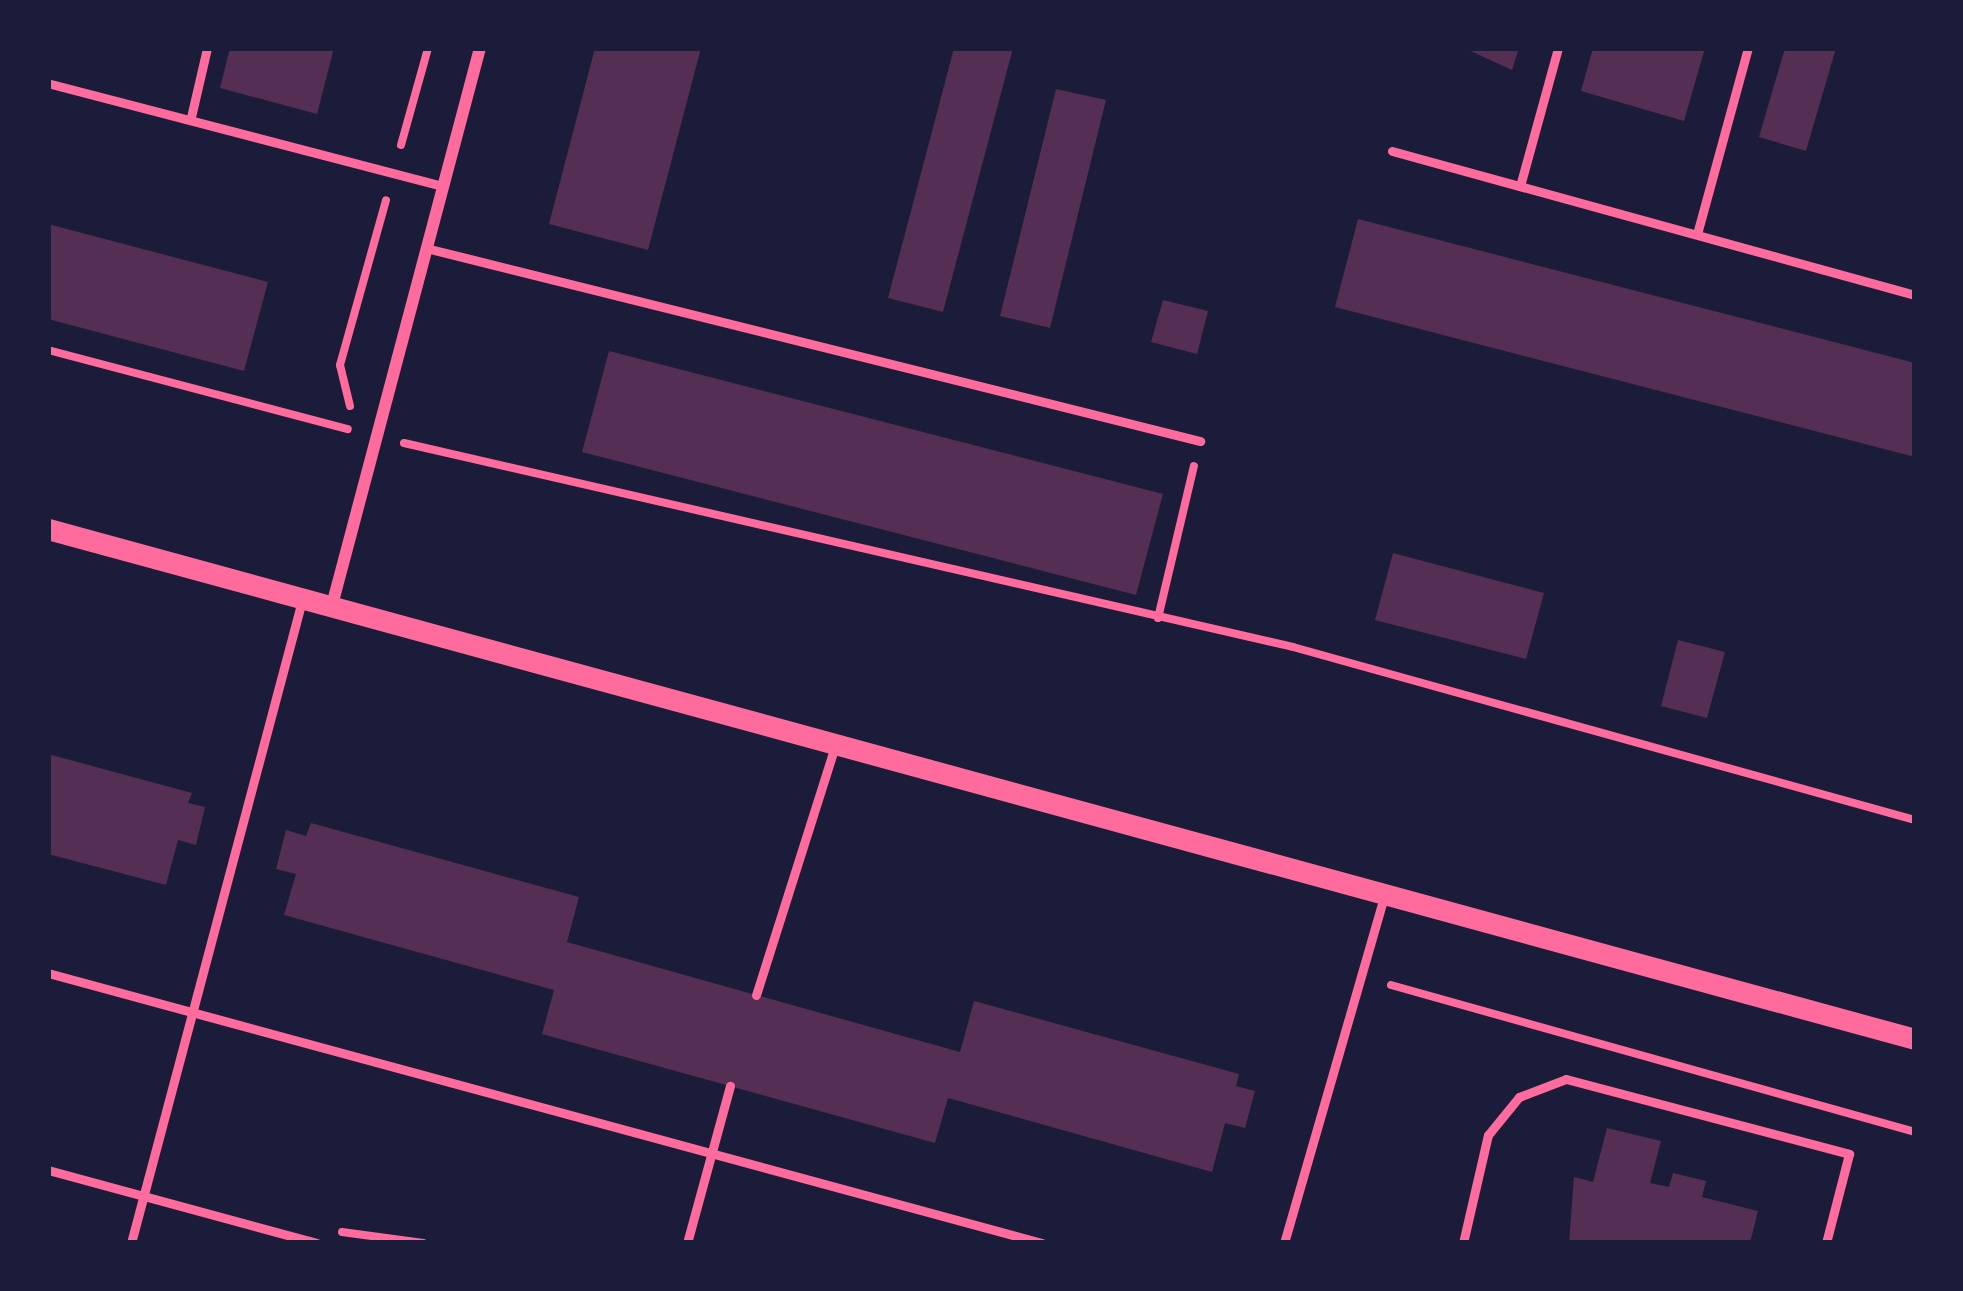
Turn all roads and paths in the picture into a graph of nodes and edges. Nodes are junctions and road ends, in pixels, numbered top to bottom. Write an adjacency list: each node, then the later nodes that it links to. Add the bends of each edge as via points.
1 (207, 48): 7 (lane)
2 (428, 48): 9 (path)
3 (480, 48): 11 (street)
4 (1558, 48): 10 (lane)
5 (1748, 48): 12 (lane)
6 (51, 84): 7 (lane)
7 (190, 117): 9 (lane)
8 (1392, 151): 10 (lane)
9 (393, 172): 11 (lane); 15 (path, via 340,365 356,431)
10 (1520, 185): 12 (lane)
11 (442, 186): 13 (street)
12 (1696, 234): 14 (lane)
13 (426, 248): 16 (street); 17 (lane)
14 (1915, 295)
15 (48, 350)
16 (376, 437): 20 (street); 21 (path)
17 (1200, 442): 21 (path)
18 (48, 529): 19 (street)
19 (301, 604): 20 (street); 28 (lane)
20 (331, 612): 22 (street)
21 (1158, 618): 23 (path)
22 (833, 752): 24 (street); 27 (lane)
23 (1915, 820)
24 (1384, 895): 26 (lane); 29 (street)
25 (48, 973): 28 (lane)
26 (1360, 976): 31 (path); 40 (lane)
27 (756, 995)
28 (194, 1014): 32 (lane); 34 (lane)
29 (1915, 1039)
30 (730, 1086): 32 (lane)
31 (1914, 1133)
32 (714, 1157): 38 (lane); 39 (lane)
33 (48, 1170): 34 (lane)
34 (145, 1193): 35 (lane); 36 (lane)
35 (317, 1241): 37 (path, via 359,1227)
36 (131, 1243)
37 (423, 1243)
38 (687, 1243)
39 (1042, 1243)
40 (1284, 1243)
41 (1462, 1243): 42 (lane, via 1488,1135 1519,1097 1566,1079 1849,1154)
42 (1826, 1243)

